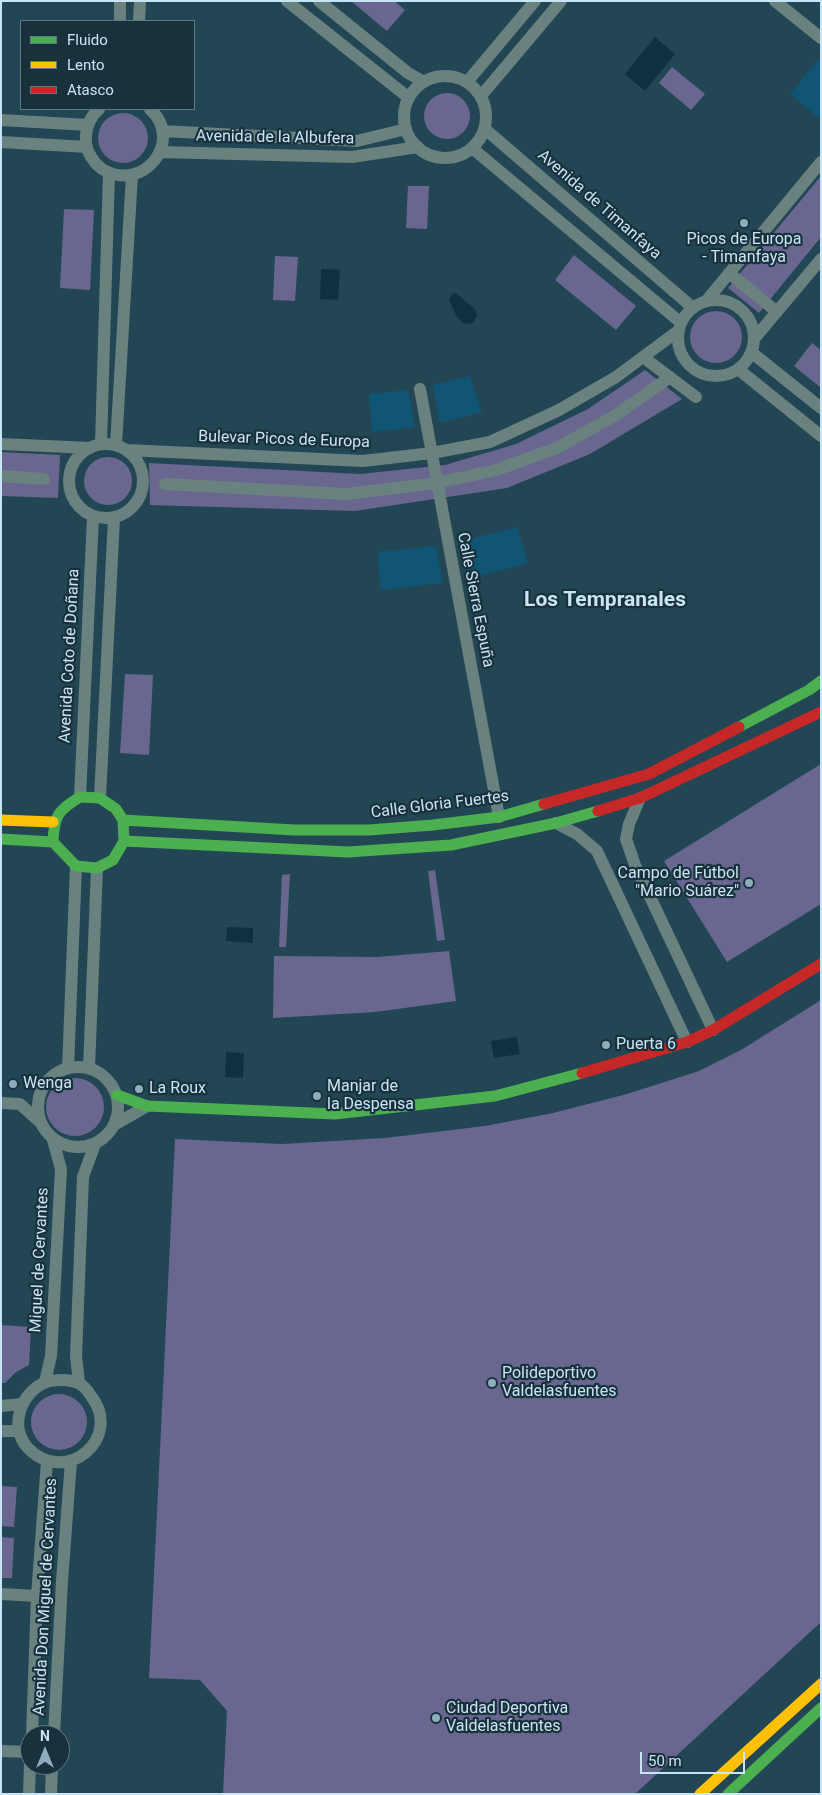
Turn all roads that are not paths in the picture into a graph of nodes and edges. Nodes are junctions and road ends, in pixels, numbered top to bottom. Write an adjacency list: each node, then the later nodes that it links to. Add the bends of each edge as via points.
1 (120, 1): 8 (street)
2 (140, 1): 9 (street)
3 (287, 1): 14 (street)
4 (319, 1): 11 (street)
5 (534, 1): 12 (street)
6 (561, 1): 13 (street)
7 (775, 1): 10 (street)
8 (120, 20)
9 (139, 20)
10 (821, 38)
11 (424, 82): 12 (street, via 445,76); 14 (street)
12 (467, 82): 13 (street)
13 (481, 96): 19 (street, via 487,118)
14 (409, 98): 20 (street, via 405,113)
15 (98, 110): 18 (street)
16 (151, 110): 21 (street)
17 (1, 120): 18 (street)
18 (88, 125): 23 (street)
19 (485, 128): 25 (street); 33 (street, Avenida de Timanfaya)
20 (406, 129): 21 (street, Avenida de la Albufera, via 357,141); 24 (street)
21 (162, 131): 26 (street)
22 (1, 142): 23 (street)
23 (87, 147): 28 (street, via 91,158)
24 (418, 147): 25 (street, via 439,157 451,157); 26 (street, Avenida de la Albufera, via 352,157)
25 (472, 148): 35 (street)
26 (160, 152): 29 (street, via 144,171)
27 (821, 162): 31 (street)
28 (109, 173): 29 (street); 45 (street)
29 (132, 175): 46 (street)
30 (821, 259): 34 (street)
31 (729, 273): 32 (street); 34 (street)
32 (707, 300): 33 (street); 36 (street, via 733,303 749,319)
33 (692, 307): 35 (street)
34 (777, 312): 36 (street)
35 (679, 326): 37 (street, Bulevar Picos de Europa); 38 (street, via 681,354 695,370 720,376)
36 (752, 346): 38 (street, via 746,362); 42 (street)
37 (643, 357): 39 (street); 47 (street, Bulevar Picos de Europa, via 616,377 559,410 490,442)
38 (738, 369): 43 (street)
39 (670, 378): 41 (street); 50 (street, via 616,415 557,448 496,470)
40 (420, 389): 47 (street, Calle Sierra Espuña)
41 (696, 397)
42 (821, 408)
43 (821, 436)
44 (1, 444): 45 (street)
45 (95, 446): 46 (street); 52 (street, via 75,461 69,478 71,495 83,510)
46 (121, 447): 47 (street, Bulevar Picos de Europa, via 363,461); 53 (street, via 141,467 141,494 126,513)
47 (432, 453): 50 (street, Calle Sierra Espuña)
48 (1, 476): 49 (street)
49 (44, 479)
50 (437, 483): 51 (street, via 346,494); 59 (street, Calle Sierra Espuña)
51 (165, 484)
52 (94, 516): 53 (street); 56 (street, Avenida Coto de Doñana)
53 (114, 518): 57 (street)
54 (821, 681): 59 (main road, Calle Gloria Fuertes, via 649,774)
55 (821, 712): 58 (main road)
56 (80, 797): 57 (main road); 62 (main road, via 62,807)
57 (100, 798): 61 (main road, via 116,808)
58 (640, 798): 63 (main road); 70 (street, via 626,839 635,865)
59 (500, 816): 61 (main road, Calle Gloria Fuertes, via 369,830 294,830)
60 (1, 820): 62 (main road)
61 (123, 820): 65 (main road)
62 (53, 822): 66 (main road)
63 (556, 823): 65 (main road, via 451,845 348,852); 71 (street, via 598,851)
64 (1, 839): 66 (main road)
65 (124, 841): 68 (main road, via 113,860)
66 (53, 842): 67 (main road)
67 (76, 866): 68 (main road); 72 (street)
68 (97, 868): 73 (street)
69 (821, 964): 70 (main road)
70 (713, 1030): 71 (main road)
71 (687, 1042): 78 (main road, via 495,1096 335,1114)
72 (68, 1068): 73 (street); 74 (street, via 55,1074)
73 (89, 1068): 75 (street, via 104,1077)
74 (43, 1086): 77 (street); 79 (street, via 37,1104)
75 (116, 1095): 78 (main road); 80 (street, via 118,1111)
76 (1, 1103): 77 (street)
77 (20, 1104): 79 (street)
78 (147, 1106): 80 (street)
79 (40, 1122): 81 (street)
80 (114, 1125): 82 (street)
81 (53, 1140): 82 (street, via 73,1148); 83 (street, Miguel de Cervantes, via 61,1169 52,1356)
82 (95, 1144): 84 (street, via 83,1177 76,1356)
83 (45, 1382): 84 (street); 85 (street)
84 (79, 1383): 90 (street, via 96,1402 101,1422 91,1448)
85 (22, 1404): 86 (street); 88 (street)
86 (1, 1406)
87 (1, 1431): 88 (street)
88 (19, 1431): 89 (street, via 25,1444)
89 (47, 1461): 90 (street); 92 (street, Avenida Don Miguel de Cervantes)
90 (71, 1461): 96 (street, Avenida Don Miguel de Cervantes)
91 (1, 1594): 92 (street)
92 (38, 1596): 95 (street, Avenida Don Miguel de Cervantes)
93 (821, 1684): 103 (main road)
94 (821, 1708): 104 (main road)
95 (32, 1725)
96 (55, 1725)
97 (1, 1751): 98 (street)
98 (20, 1752)
99 (30, 1775): 101 (street)
100 (52, 1775): 102 (street)
101 (29, 1794)
102 (51, 1794)
103 (700, 1794)
104 (728, 1794)

